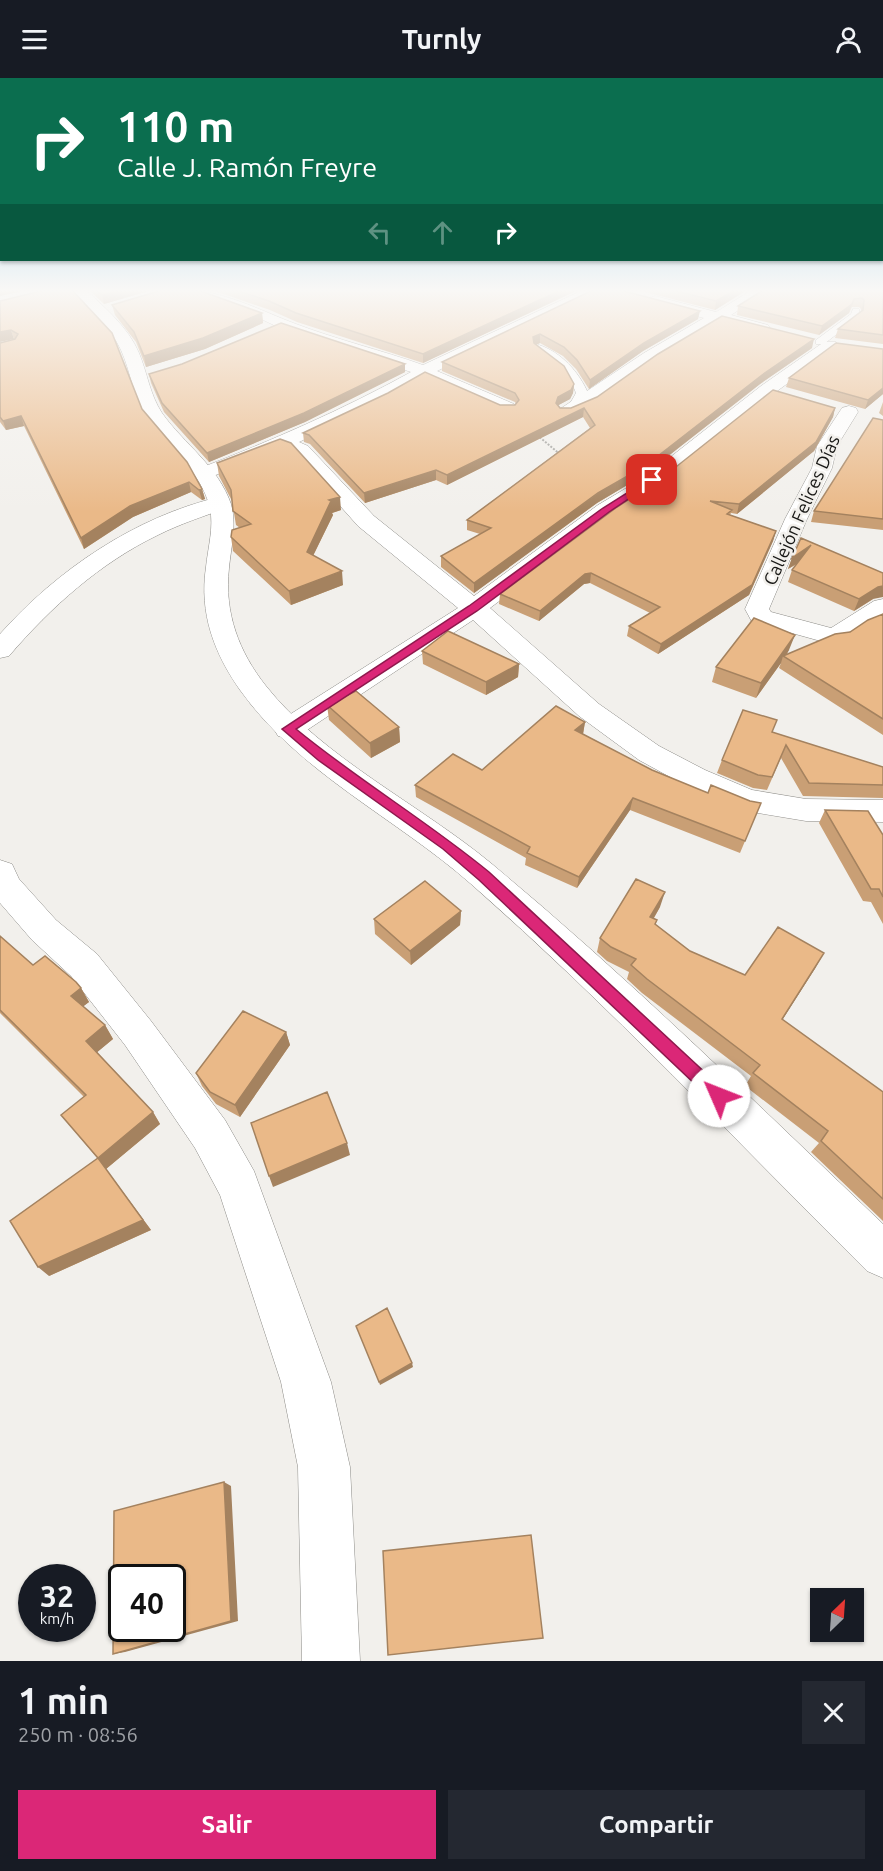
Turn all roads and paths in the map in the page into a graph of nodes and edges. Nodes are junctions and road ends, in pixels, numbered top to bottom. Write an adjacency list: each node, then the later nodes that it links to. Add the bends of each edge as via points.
1 (141, 364): 15 (street, via 149,375 153,413)
2 (402, 364): 7 (street)
3 (437, 364): 7 (street)
4 (564, 364): 11 (lane, via 578,379 582,393)
5 (640, 364): 11 (street)
6 (800, 364): 8 (street)
7 (426, 372): 10 (street); 13 (street)
8 (767, 390): 9 (street); 18 (street, via 652,480)
9 (789, 396)
10 (507, 408): 14 (path)
11 (570, 409)
12 (848, 413): 17 (street, Callejón Felices Días, via 831,439 822,468 757,609 761,616 775,622 835,638)
13 (282, 442): 15 (street); 18 (street, via 301,450 366,520)
14 (567, 460)
15 (205, 473): 16 (street)
16 (219, 503): 19 (street, via 169,521 123,544 24,622); 20 (street, via 224,535 216,606 221,632 231,657)
17 (883, 606)
18 (473, 609): 20 (street); 21 (street, via 589,710 650,753 694,777 746,800 782,807)
19 (0, 650)
20 (288, 729): 23 (street, via 484,876 670,1048)
21 (883, 812)
22 (0, 873): 24 (street, via 6,887 44,930 84,965 138,1033 210,1134 238,1186 306,1382 324,1467)
23 (883, 1255)
24 (332, 1661)

